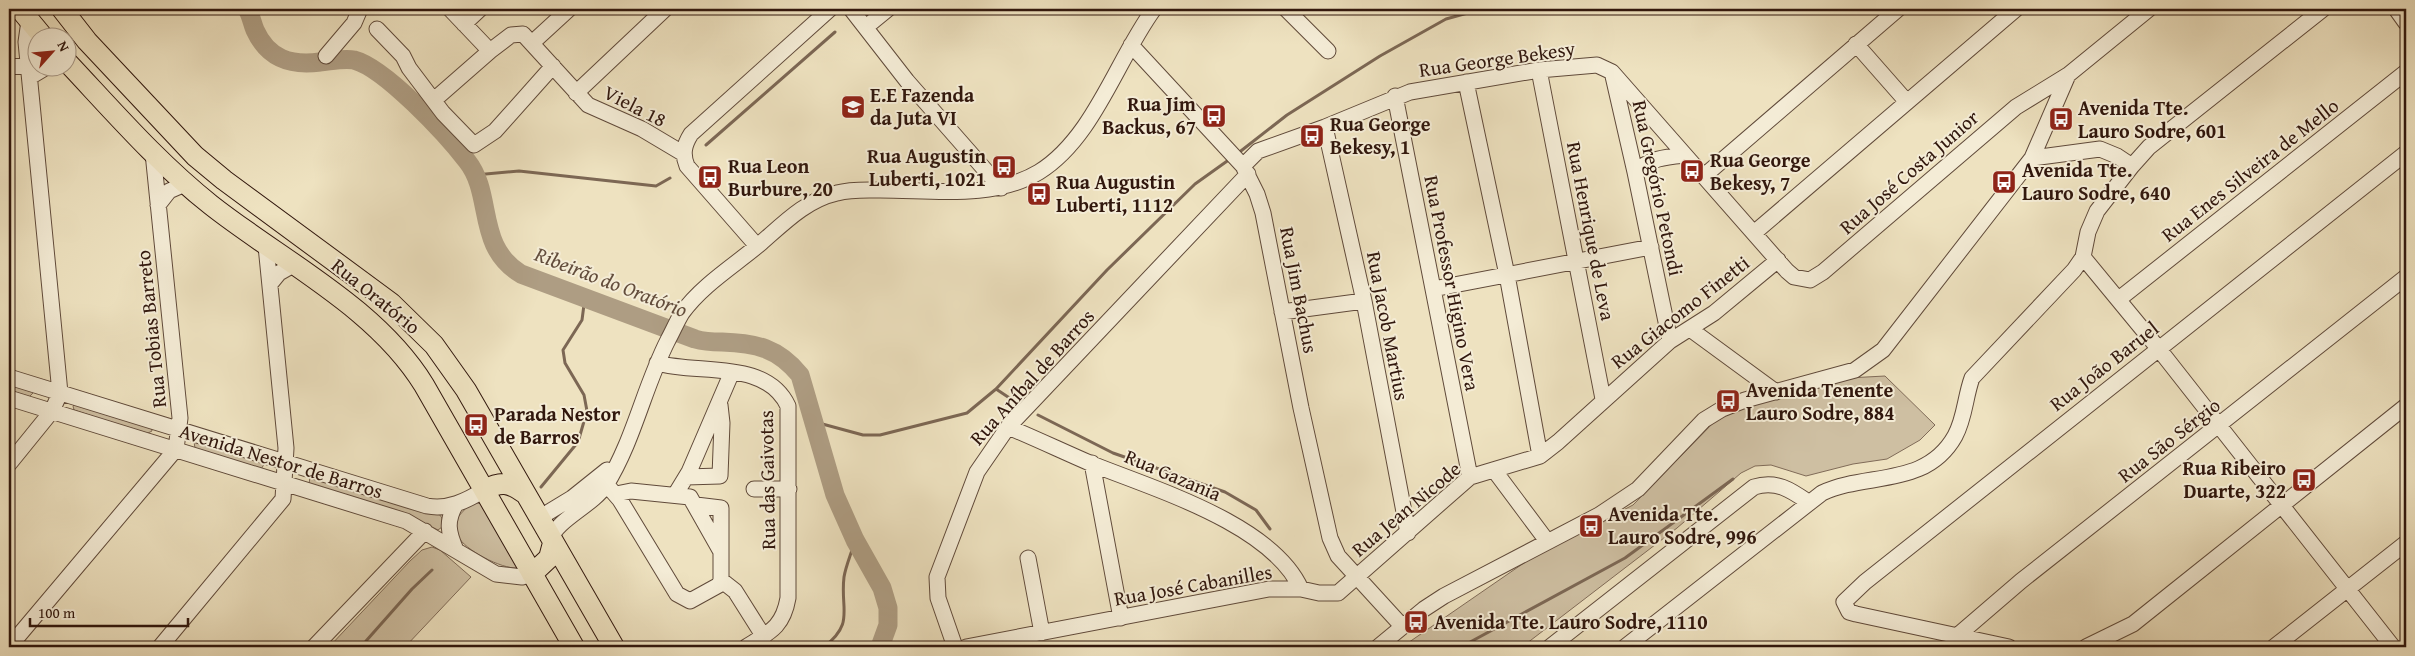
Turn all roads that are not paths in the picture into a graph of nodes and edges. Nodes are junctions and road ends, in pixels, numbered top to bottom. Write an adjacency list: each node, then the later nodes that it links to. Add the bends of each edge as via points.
1 (62, 9): 101 (main road, Rua Oratório, via 87,41 195,156 391,304 421,331 456,374)
2 (360, 9): 28 (street, via 354,23)
3 (450, 9): 19 (street)
4 (480, 9): 19 (street)
5 (569, 9): 23 (street)
6 (665, 9): 40 (street)
7 (830, 9): 47 (street, via 691,134)
8 (851, 9): 20 (street)
9 (888, 9): 20 (street)
10 (1154, 9): 25 (street)
11 (1286, 9): 26 (street)
12 (1898, 9): 24 (street)
13 (2016, 9): 43 (street)
14 (2149, 9): 37 (street, Rua José Costa Junior)
15 (2324, 9): 50 (street, via 2169,130)
16 (2396, 9): 18 (street)
17 (25, 15): 21 (main road); 29 (street)
18 (2406, 23)
19 (464, 24): 27 (street)
20 (866, 27): 55 (street, via 907,81)
21 (36, 28)
22 (377, 29): 42 (street, via 403,56)
23 (532, 43): 27 (street, via 523,34 517,34 505,38); 30 (street, Viela 18)
24 (1856, 44): 43 (street); 53 (street)
25 (1131, 45): 51 (street, Rua Jim Bachus); 55 (street, via 1090,119 1058,157 1022,181)
26 (1328, 51)
27 (487, 54): 42 (street)
28 (326, 56)
29 (28, 61)
30 (553, 66): 40 (street, Viela 18); 42 (street, via 475,146)
31 (9, 67): 33 (street)
32 (1538, 70): 34 (street, Rua George Bekesy, via 1597,65); 39 (street, Rua George Bekesy); 63 (street, Rua Henrique de Leva)
33 (28, 71)
34 (1612, 72): 48 (street); 52 (street, Rua Gregório Petondi)
35 (2406, 72): 69 (street, Rua Enes Silveira de Mello)
36 (78, 74): 45 (main road, Rua Oratório)
37 (2068, 74): 49 (street); 62 (street, Rua José Costa Junior, via 2016,107 1816,278 1794,277)
38 (30, 78): 79 (street)
39 (1466, 82): 41 (street, Rua George Bekesy); 65 (street)
40 (576, 93): 47 (street, Viela 18, via 593,108 642,129)
41 (1395, 96): 44 (street, Rua George Bekesy); 68 (street, Rua Professor Higino Vera)
42 (434, 100)
43 (1908, 102): 57 (street)
44 (1325, 128): 51 (street, Rua George Bekesy, via 1258,151); 70 (street, Rua Jacob Martius)
45 (153, 153): 54 (main road, Rua Oratório); 56 (street, Rua Tobias Barreto)
46 (2406, 153): 74 (street, Rua João Baruel)
47 (684, 154): 59 (street, via 687,166)
48 (1685, 155): 52 (street, via 1657,158); 53 (street)
49 (2032, 158): 50 (street, via 2100,149); 78 (street, via 1884,350 1855,370)
50 (2132, 166): 61 (street, via 2097,211 2088,232)
51 (1242, 167): 71 (street, Rua Jim Bachus, via 1263,214); 86 (street, Rua Aníbal de Barros)
52 (1635, 172): 60 (street, Rua Gregório Petondi)
53 (1704, 176): 57 (street)
54 (185, 184): 56 (street, via 169,191); 58 (main road, Rua Oratório)
55 (1001, 188): 59 (street, via 989,191 839,192 813,201)
56 (158, 205): 87 (street, Rua Tobias Barreto)
57 (1754, 233): 62 (street)
58 (266, 246): 64 (main road, Rua Oratório); 67 (street)
59 (757, 246): 75 (street, via 700,294 681,315)
60 (1651, 247): 63 (street); 73 (street, Rua Gregório Petondi)
61 (2083, 258): 69 (street); 103 (street, via 1972,378 1964,416 1955,435 1935,458 1898,476 1832,488)
62 (1778, 260): 72 (street, Rua Giacomo Finetti)
63 (1577, 262): 65 (street); 81 (street, Rua Henrique de Leva)
64 (293, 265): 67 (street); 100 (main road, Rua Oratório, via 371,322 408,361)
65 (1506, 275): 68 (street); 89 (street)
66 (2406, 277): 85 (street, Rua São Sérgio)
67 (270, 284): 90 (street)
68 (1433, 289): 94 (street, Rua Professor Higino Vera)
69 (2119, 299): 74 (street)
70 (1364, 301): 71 (street); 109 (street, Rua Jacob Martius)
71 (1282, 312): 117 (street, Rua Jim Bachus, via 1330,538 1338,556)
72 (1690, 329): 73 (street, Rua Giacomo Finetti); 78 (street)
73 (1670, 341): 81 (street, Rua Giacomo Finetti)
74 (2158, 348): 85 (street); 124 (street, Rua João Baruel, via 1844,602 1849,612)
75 (657, 363): 76 (street, Rua das Gaivotas, via 676,368); 97 (street)
76 (732, 372): 82 (street); 99 (street, Rua das Gaivotas, via 751,376 774,387 783,396 789,416)
77 (9, 377): 79 (street, Avenida Nestor de Barros)
78 (1776, 392): 111 (street, via 1737,403 1704,420 1638,489 1599,515)
79 (60, 393): 84 (street); 87 (street, Avenida Nestor de Barros)
80 (9, 398): 84 (street, Avenida Nestor de Barros)
81 (1603, 399): 89 (street, Rua Giacomo Finetti)
82 (719, 404): 95 (street); 95 (street, via 722,422 720,476)
83 (2406, 406): 106 (street)
84 (52, 411): 88 (street, Avenida Nestor de Barros); 91 (street)
85 (2219, 426): 106 (street); 124 (street, Rua São Sérgio, via 2021,581)
86 (1008, 427): 92 (street, Rua Gazania); 132 (street, Rua Aníbal de Barros, via 976,472 937,577 938,598)
87 (180, 430): 88 (street, Rua Tobias Barreto); 90 (street, Avenida Nestor de Barros)
88 (176, 449): 96 (street, Avenida Nestor de Barros); 126 (street)
89 (1540, 456): 93 (street, Rua Jean Nicode)
90 (286, 463): 96 (street); 104 (street, Avenida Nestor de Barros, via 427,506)
91 (9, 464)
92 (1092, 464): 119 (street, Rua Gazania, via 1175,495 1232,524 1284,563); 121 (street)
93 (1494, 470): 94 (street, Rua Jean Nicode); 111 (street)
94 (1470, 477): 109 (street, Rua Jean Nicode)
95 (686, 478): 102 (street)
96 (285, 483): 108 (street, Avenida Nestor de Barros, via 406,521); 127 (street, via 281,503)
97 (607, 485): 102 (street); 107 (street, via 572,498); 110 (street, via 592,502 557,527); 118 (street, via 684,600 695,600)
98 (754, 489): 99 (street)
99 (789, 489): 125 (street, Rua das Gaivotas, via 788,598 783,618)
100 (484, 490): 101 (main road, via 494,484 505,483); 104 (street, Avenida Nestor de Barros); 116 (main road, Rua Oratório)
101 (524, 493): 107 (main road, Rua Oratório)
102 (675, 496): 105 (street, via 690,496)
103 (1808, 502): 135 (street, via 1773,484 1750,489); 136 (street)
104 (456, 504): 113 (street, via 448,521)
105 (696, 505): 114 (street); 114 (street, via 722,508)
106 (2281, 505): 120 (street); 138 (street, via 2133,624)
107 (539, 518): 110 (main road, Rua Oratório)
108 (425, 531): 113 (street, Avenida Nestor de Barros); 128 (street)
109 (1408, 533): 117 (street, Rua Jean Nicode)
110 (552, 541): 116 (main road, via 549,558); 130 (main road, Rua Oratório)
111 (1547, 541): 122 (street, via 1444,596)
112 (2406, 543): 120 (street)
113 (456, 550): 116 (street, Avenida Nestor de Barros, via 496,574 522,577)
114 (721, 552): 118 (street)
115 (1028, 558): 123 (street)
116 (532, 574): 129 (main road, Rua Oratório)
117 (1356, 578): 119 (street, Rua José Cabanilles, via 1338,593); 122 (street)
118 (721, 580): 125 (street, via 735,591)
119 (1301, 589): 121 (street, Rua José Cabanilles, via 1269,589)
120 (2347, 590): 139 (street); 140 (street)
121 (1121, 618): 123 (street, Rua José Cabanilles)
122 (1402, 626): 134 (street)
123 (1042, 633): 133 (street, Rua José Cabanilles)
124 (1957, 636): 137 (street)
125 (764, 637): 131 (street, Rua das Gaivotas)
126 (9, 647)
127 (160, 647)
128 (314, 647)
129 (574, 647)
130 (614, 647)
131 (746, 647)
132 (955, 647)
133 (966, 647)
134 (1378, 647)
135 (1550, 647)
136 (1625, 647)
137 (2009, 647)
138 (2086, 647)
139 (2274, 647)
140 (2392, 647)

